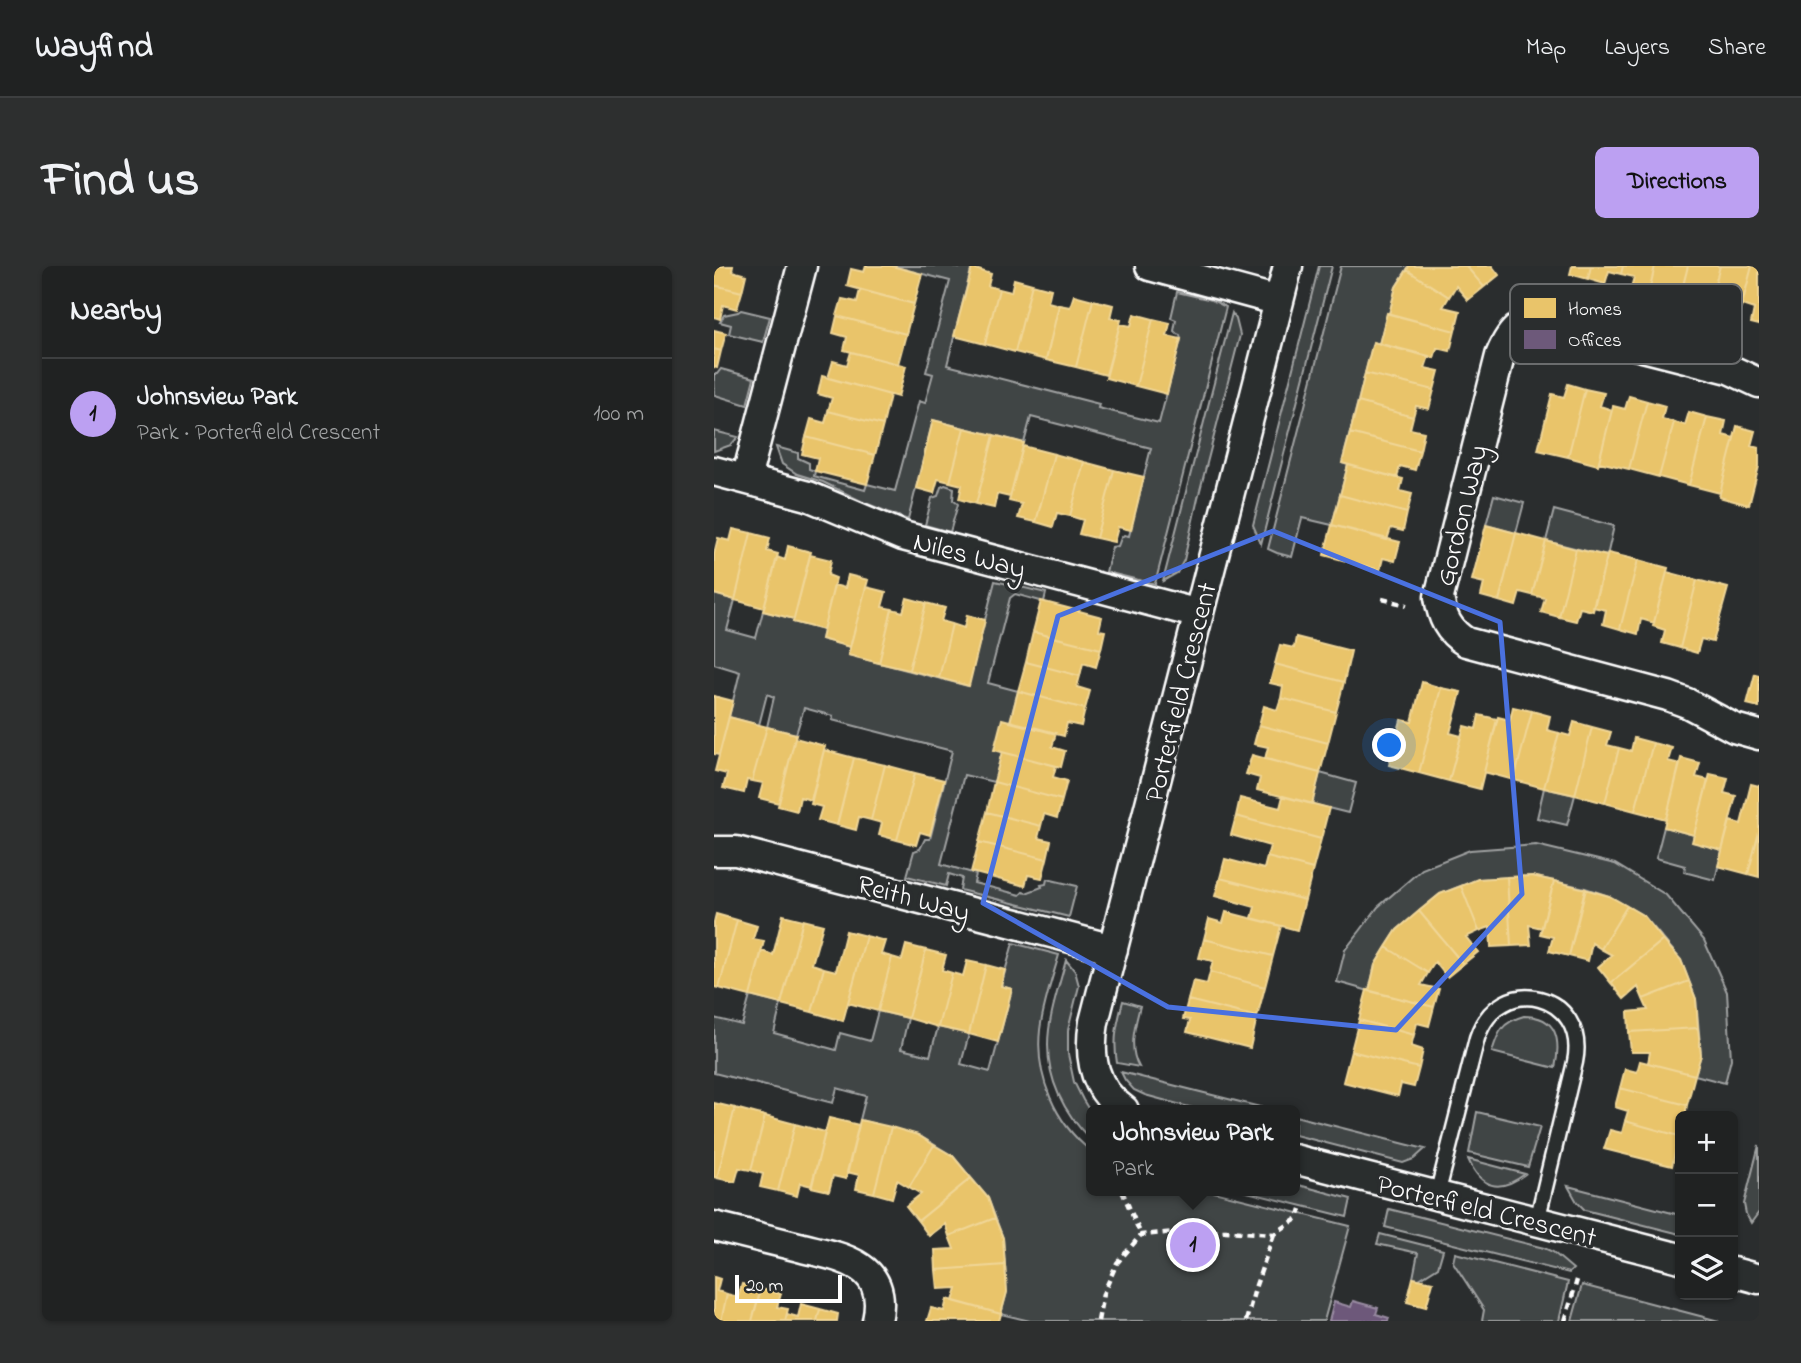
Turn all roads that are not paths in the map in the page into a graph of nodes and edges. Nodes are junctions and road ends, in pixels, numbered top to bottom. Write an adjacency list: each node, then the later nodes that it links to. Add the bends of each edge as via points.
1 (802, 266): 9 (street)
2 (1150, 266): 4 (street)
3 (1289, 266): 4 (street, Porterfield Crescent)
4 (1279, 301): 10 (street, Porterfield Crescent)
5 (1510, 336): 11 (street, Gordon Way, via 1500,356 1439,597 1446,623 1466,642 1668,696)
6 (1709, 364): 7 (street, Gordon Way)
7 (1759, 383)
8 (714, 471): 9 (street, Niles Way)
9 (746, 479): 10 (street, Niles Way, via 808,496 903,536)
10 (1199, 614): 13 (street, Porterfield Crescent)
11 (1759, 735)
12 (714, 851): 13 (street, Reith Way, via 736,851)
13 (1113, 949): 14 (street, Porterfield Crescent, via 1091,1053 1102,1086)
14 (1118, 1105)
15 (1300, 1161): 16 (street, Porterfield Crescent)
16 (1437, 1195): 17 (street, Porterfield Crescent); 17 (lane, via 1484,1021 1497,1007 1514,999 1542,1000 1564,1014 1577,1045)
17 (1537, 1221): 19 (street, Porterfield Crescent)
18 (714, 1226): 22 (street, via 858,1267 877,1289)
19 (1675, 1257)
20 (1738, 1273): 21 (street)
21 (1759, 1279)
22 (877, 1321)

